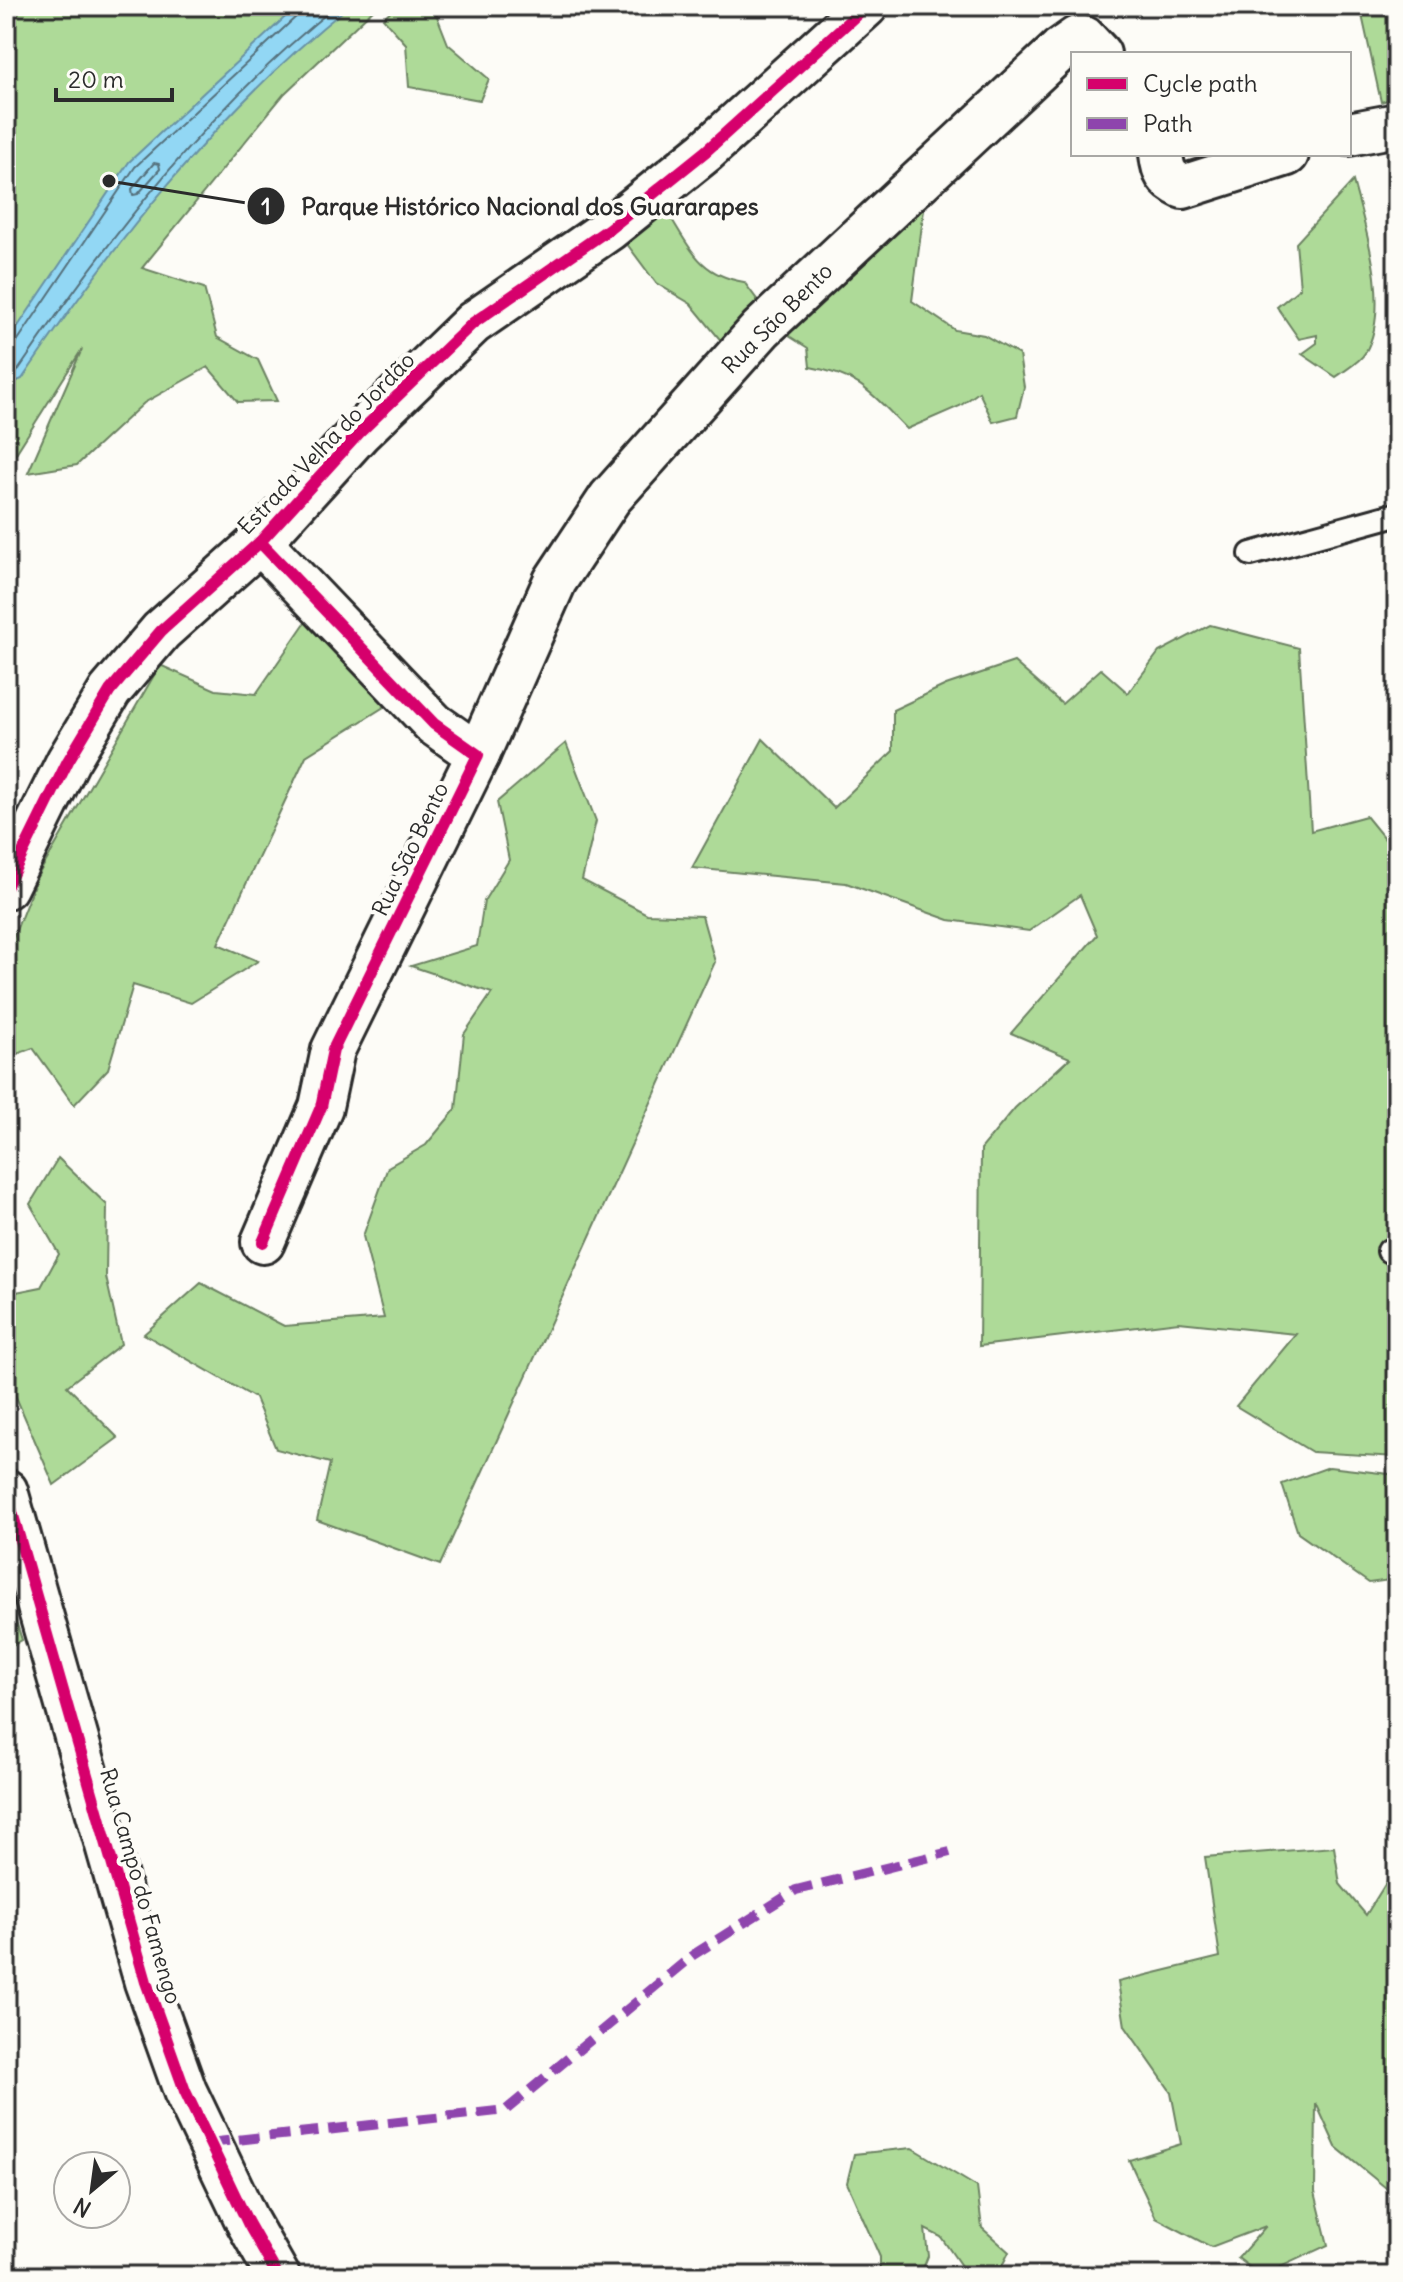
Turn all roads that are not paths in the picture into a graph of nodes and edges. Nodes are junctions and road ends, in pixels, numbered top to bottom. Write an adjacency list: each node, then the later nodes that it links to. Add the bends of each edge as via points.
1 (866, 6): 8 (street, Estrada Velha do Jordão, via 706,151 609,229 473,323 359,433)
2 (1097, 52): 10 (street, Rua São Bento, via 1084,38 1060,50 761,329 610,498 555,581)
3 (1397, 125): 4 (street)
4 (1351, 134)
5 (1161, 156): 6 (street, via 1170,181 1183,187)
6 (1281, 156)
7 (1397, 514): 9 (lane)
8 (260, 542): 10 (street, via 434,724); 11 (street, Estrada Velha do Jordão, via 161,631 110,691 68,761)
9 (1251, 554)
10 (478, 755): 12 (street, Rua São Bento, via 333,1050 321,1107)
11 (6, 887)
12 (263, 1242)
13 (6, 1491): 14 (street, Rua Campo do Famengo, via 146,1982 185,2091)
14 (278, 2276)

